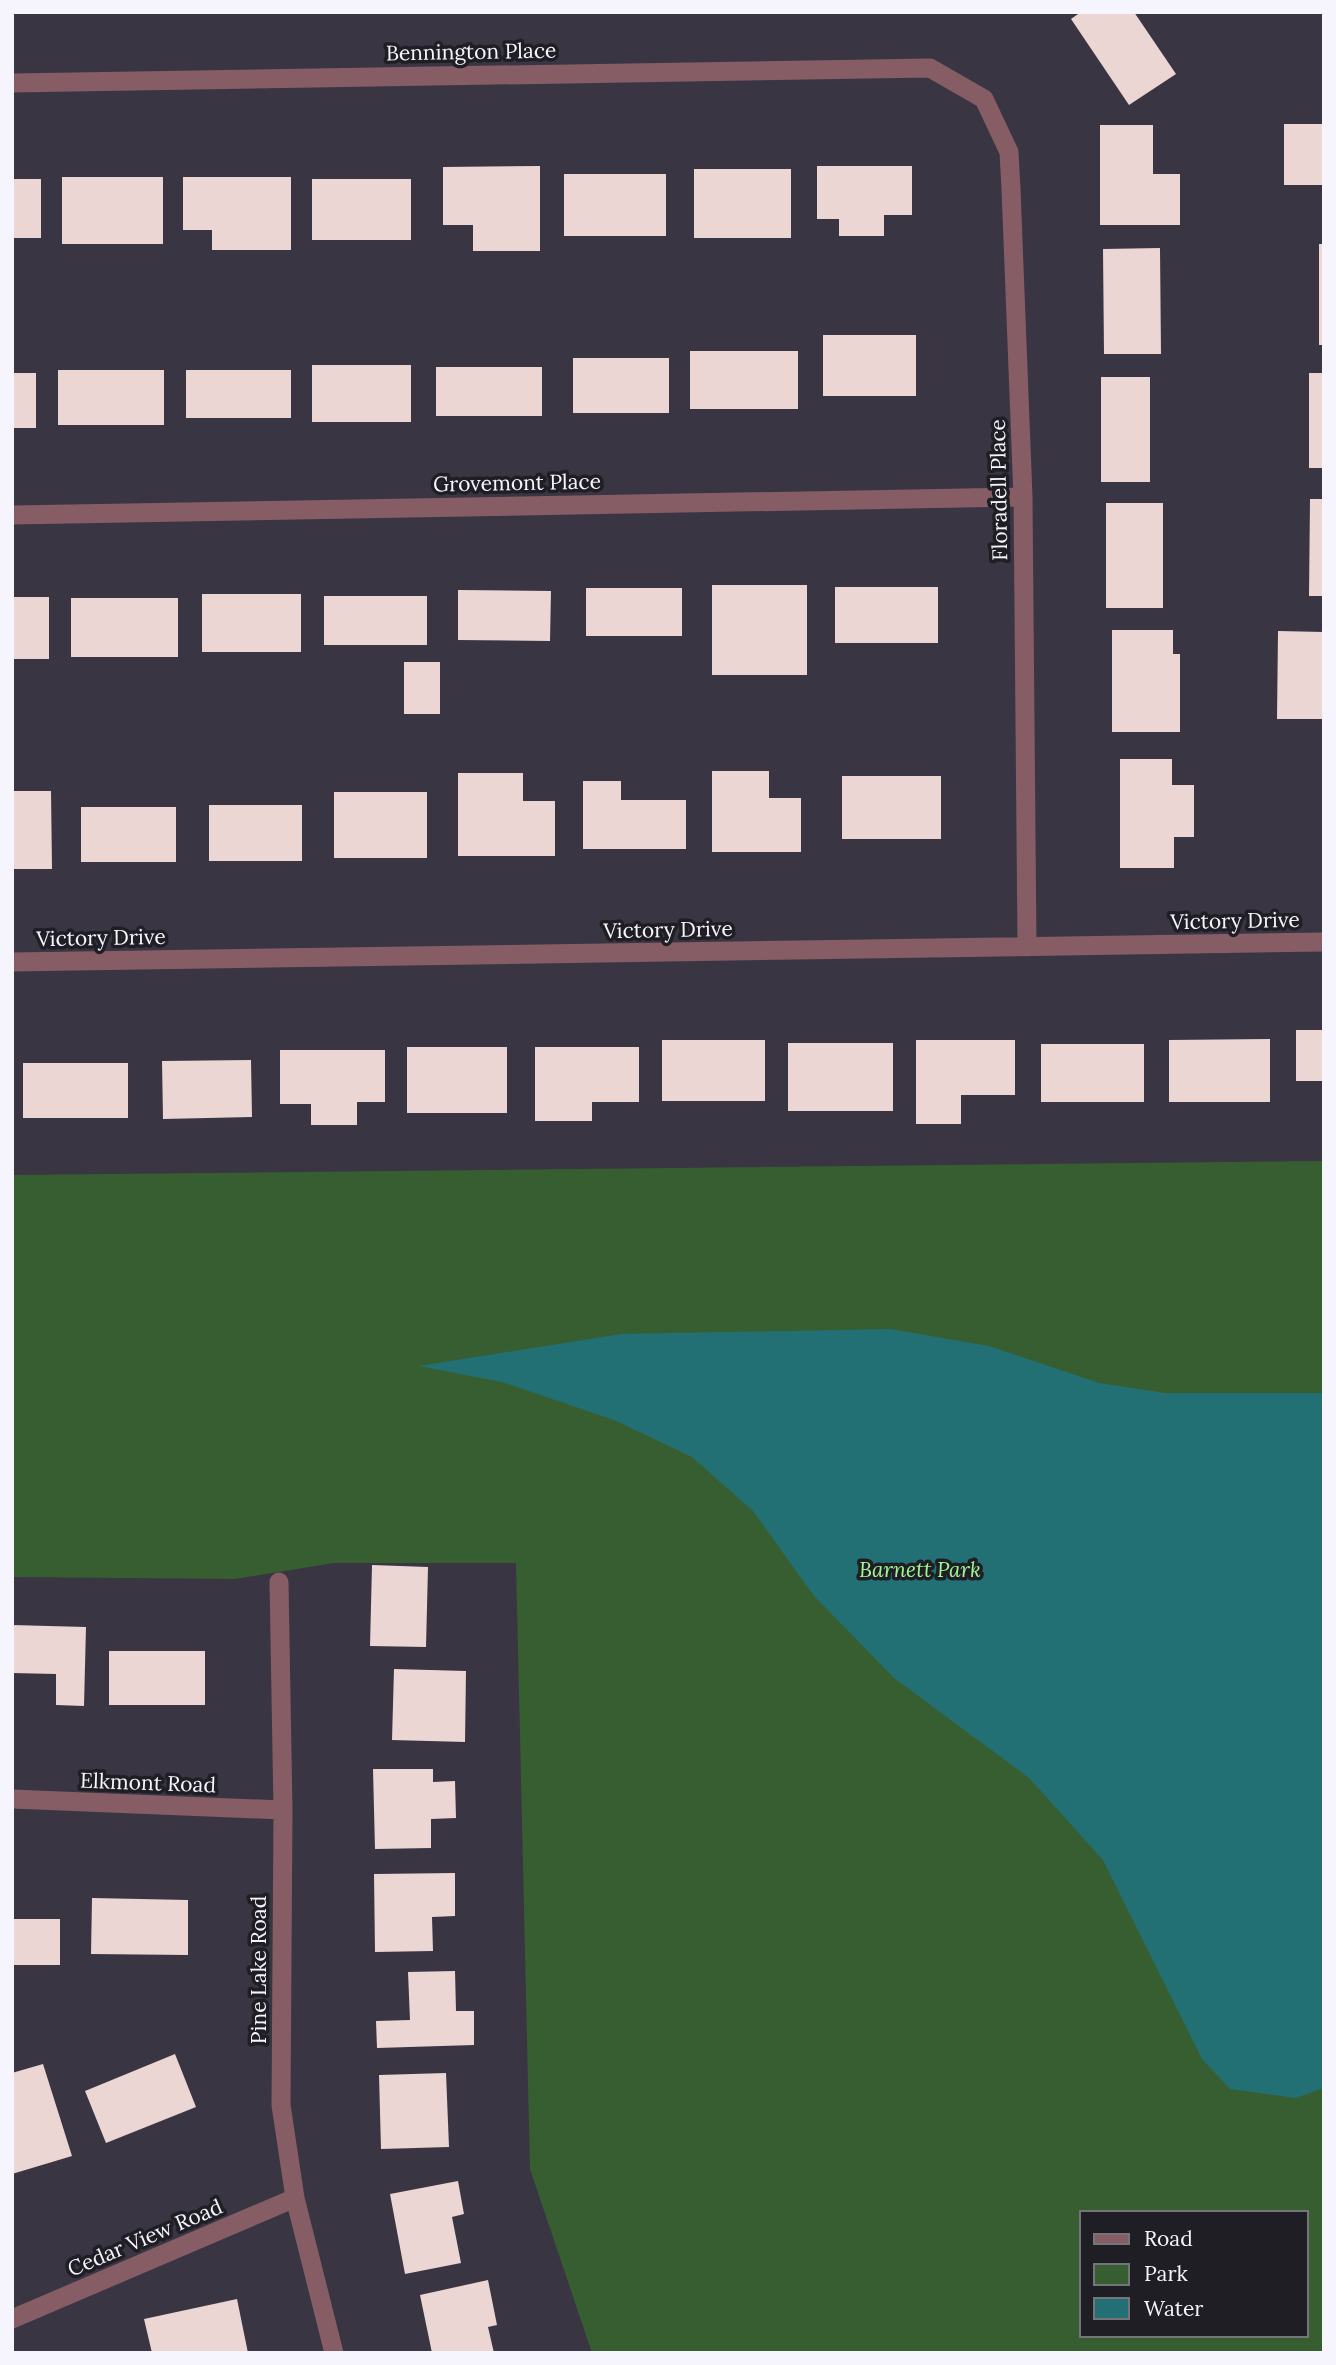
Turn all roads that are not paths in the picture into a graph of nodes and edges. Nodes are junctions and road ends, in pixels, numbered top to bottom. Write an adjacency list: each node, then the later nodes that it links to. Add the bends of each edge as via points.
1 (930, 68): 2 (street, Bennington Place); 3 (street, Floradell Place, via 984,99 1009,152)
2 (12, 83)
3 (1024, 497): 4 (street, Grovemont Place); 6 (street, Floradell Place)
4 (12, 515)
5 (1324, 942): 6 (street, Victory Drive)
6 (1027, 947): 7 (street, Victory Drive)
7 (12, 962)
8 (279, 1582): 10 (street, Pine Lake Road)
9 (12, 1800): 10 (street, Elkmont Road)
10 (283, 1811): 11 (street, Pine Lake Road, via 281,2105)
11 (295, 2197): 12 (street, Cedar View Road); 13 (street, Pine Lake Road)
12 (12, 2319)
13 (334, 2353)

